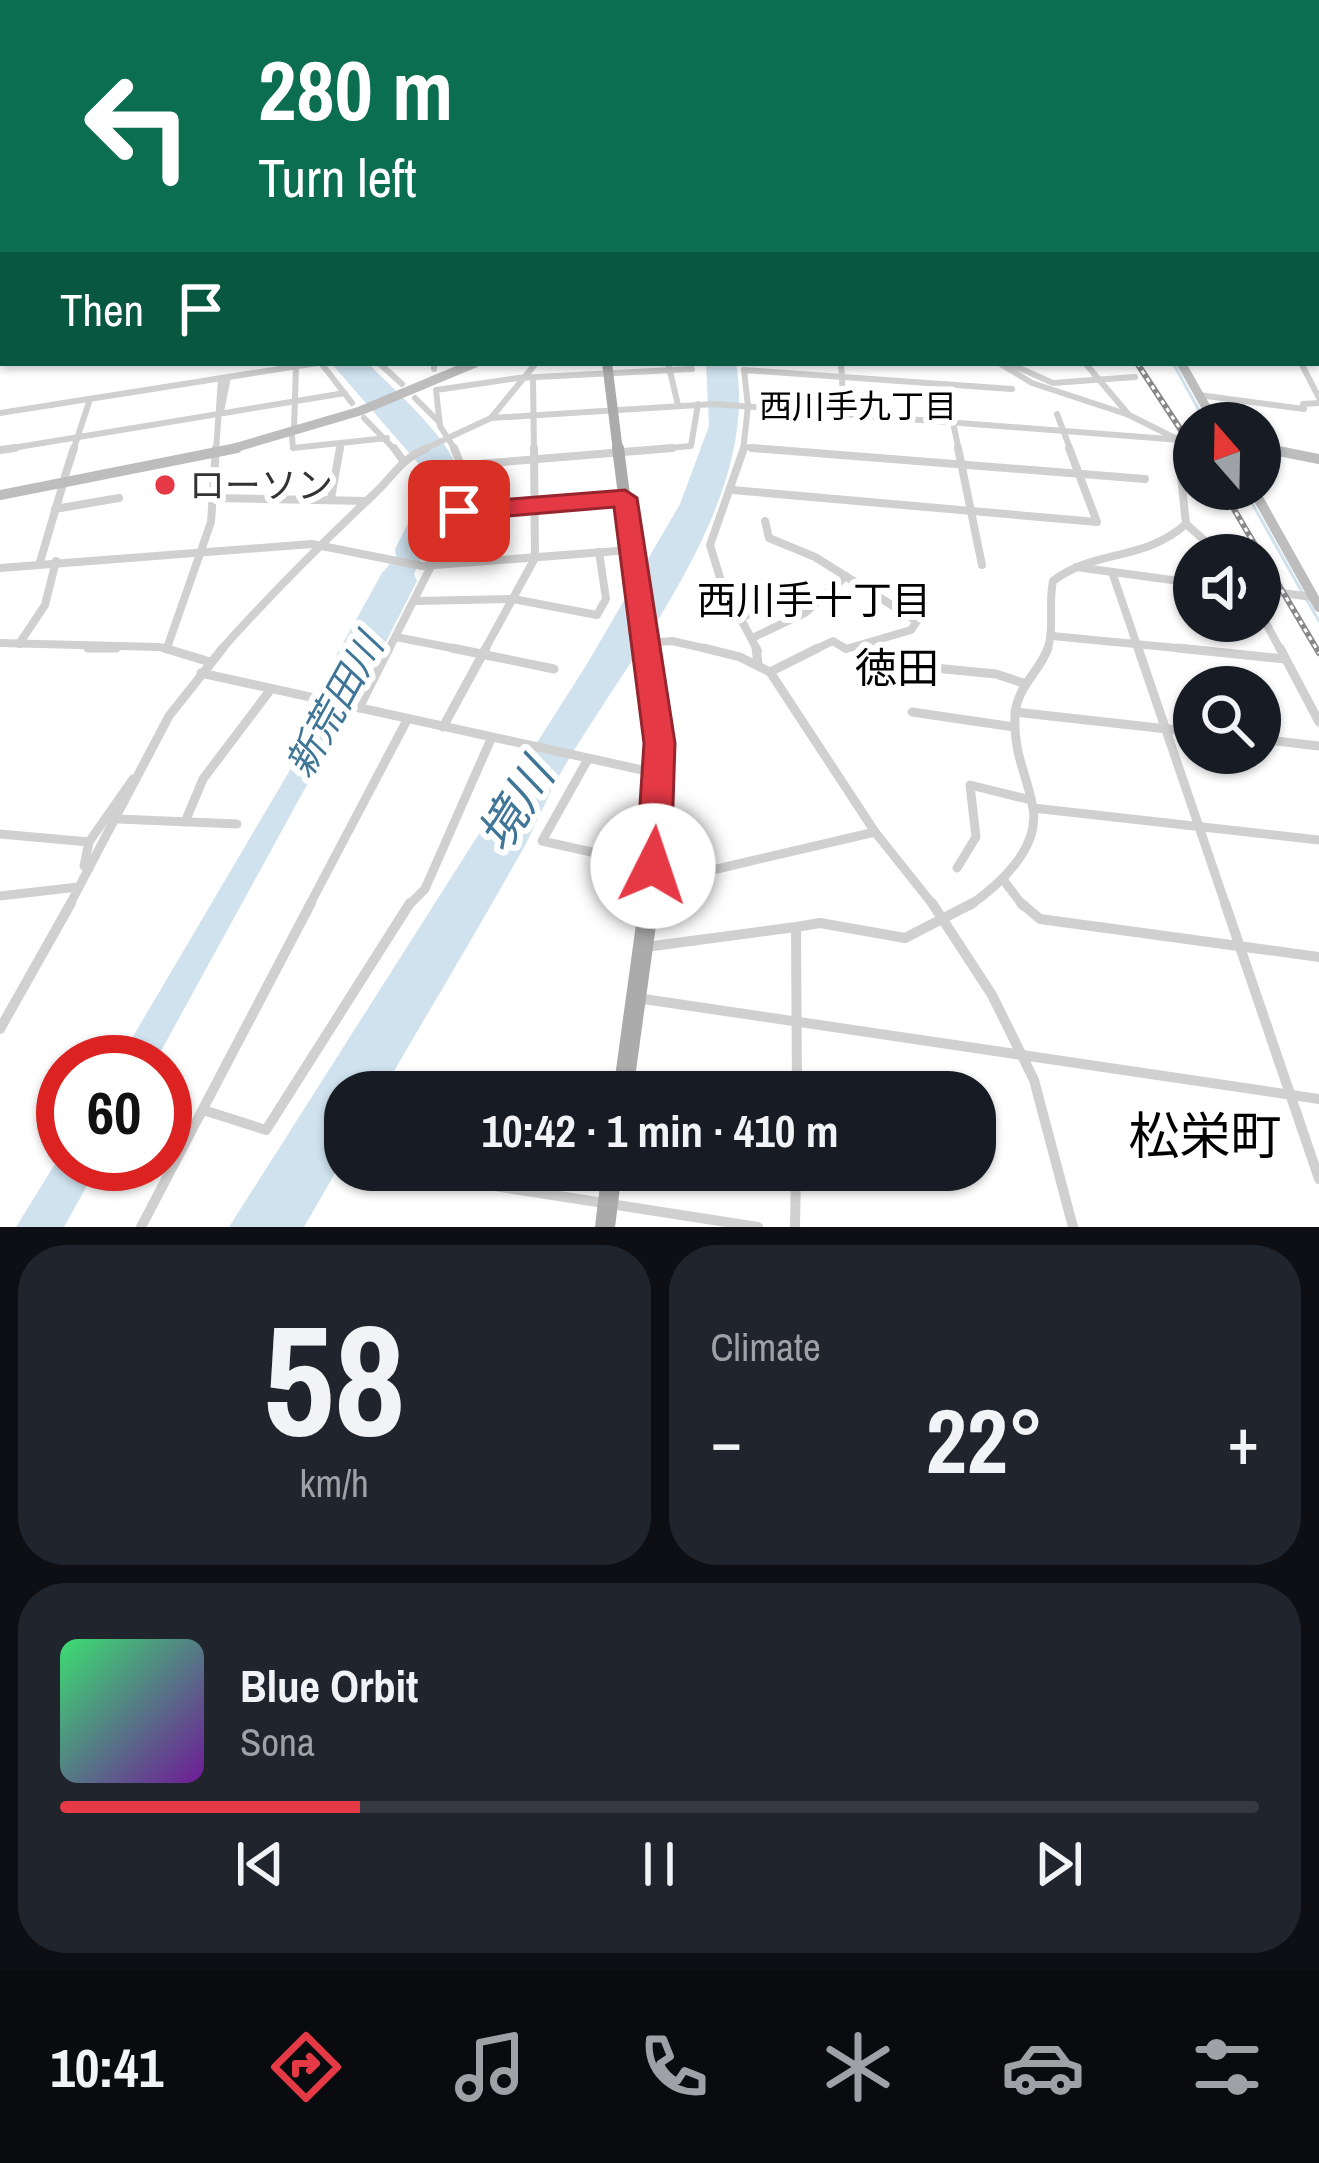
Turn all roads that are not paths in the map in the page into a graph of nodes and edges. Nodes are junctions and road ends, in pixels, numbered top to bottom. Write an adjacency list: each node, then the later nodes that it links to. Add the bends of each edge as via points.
1 (302, 366): 13 (street)
2 (322, 366): 26 (street)
3 (382, 366): 25 (street)
4 (457, 366): 25 (street)
5 (468, 366): 25 (street)
6 (535, 366): 21 (street)
7 (841, 366): 18 (street)
8 (1008, 366): 42 (street, via 1048,389)
9 (1010, 366): 22 (street, via 1046,382)
10 (1087, 366): 22 (street)
11 (1183, 366): 27 (street)
12 (1302, 366): 29 (street)
13 (296, 367): 20 (street); 30 (street)
14 (669, 367): 16 (street); 17 (street); 33 (street)
15 (744, 367): 18 (street); 34 (street)
16 (608, 368): 21 (street); 36 (main road)
17 (692, 369)
18 (842, 376): 23 (street); 39 (street)
19 (1135, 377): 22 (street)
20 (225, 378): 28 (street); 38 (street)
21 (529, 379): 41 (street); 43 (street); 44 (street, via 436,390)
22 (1099, 380): 42 (street)
23 (945, 384): 24 (street); 45 (street)
24 (1012, 389)
25 (406, 392): 35 (street); 44 (street)
26 (345, 393): 30 (street); 35 (street)
27 (1199, 395): 29 (street, via 1304,409); 31 (street)
28 (89, 399): 37 (street); 48 (street)
29 (1319, 400)
30 (295, 401): 38 (street); 47 (street)
31 (1203, 402)
32 (700, 404): 33 (street); 34 (street); 58 (street, via 692,446)
33 (678, 405): 36 (street)
34 (747, 406): 39 (street); 54 (street)
35 (361, 410): 47 (street); 49 (street)
36 (613, 411): 41 (street); 58 (main road)
37 (0, 413)
38 (220, 413): 48 (street); 57 (street)
39 (844, 414): 45 (street)
40 (1058, 414): 46 (street)
41 (533, 416): 43 (street); 60 (street)
42 (1130, 416): 51 (street)
43 (490, 418): 50 (street)
44 (439, 422): 50 (street)
45 (953, 422): 46 (street); 62 (street)
46 (1064, 431): 52 (street); 64 (street)
47 (293, 432): 53 (street, via 293,448); 57 (street)
48 (77, 437): 55 (street); 66 (street)
49 (387, 438): 53 (street); 59 (street)
50 (449, 438): 59 (street); 63 (street)
51 (1173, 438)
52 (1173, 440)
53 (341, 444): 71 (street)
54 (744, 447): 62 (street); 67 (street)
55 (0, 450)
56 (1281, 451): 61 (street)
57 (216, 452): 66 (street); 70 (street)
58 (619, 452): 60 (street); 72 (main road)
59 (405, 457): 73 (street)
60 (533, 458): 63 (street); 74 (street)
61 (1319, 459)
62 (962, 464): 64 (street); 79 (street)
63 (466, 466): 78 (street)
64 (1079, 473): 65 (street); 79 (street, via 1097,522)
65 (1145, 479)
66 (64, 480): 68 (street); 75 (street)
67 (732, 490): 79 (street); 102 (street, via 710,545)
68 (0, 492)
69 (119, 498): 75 (street)
70 (214, 498): 71 (street); 84 (street)
71 (331, 498): 73 (street)
72 (625, 498): 74 (street); 86 (main road)
73 (367, 501): 83 (street)
74 (535, 506): 78 (street); 87 (street)
75 (55, 509): 89 (street)
76 (1187, 510): 81 (street)
77 (1264, 510): 100 (street)
78 (459, 511): 91 (street)
79 (971, 511): 90 (street)
80 (765, 521): 95 (street, via 770,538)
81 (1186, 524): 82 (street); 92 (street, via 1156,550)
82 (1197, 534)
83 (321, 547): 84 (street); 91 (street); 114 (street)
84 (202, 550): 88 (street); 111 (street)
85 (599, 552): 86 (street); 87 (street); 99 (street, via 606,599 597,615)
86 (633, 555): 106 (main road)
87 (535, 558): 91 (street); 99 (street)
88 (56, 561): 89 (street); 109 (street, via 45,604)
89 (40, 562): 93 (street)
90 (982, 565)
91 (427, 566): 101 (street)
92 (1075, 567): 94 (street); 103 (street, via 1053,581)
93 (0, 568)
94 (1113, 575): 96 (street); 110 (street)
95 (846, 576): 105 (street, via 805,614); 118 (street, via 917,626 846,650 833,641)
96 (1173, 581)
97 (785, 589): 102 (street)
98 (1281, 593): 100 (street)
99 (513, 599): 101 (street); 112 (street)
100 (1315, 600)
101 (416, 601): 104 (street)
102 (741, 619): 105 (street)
103 (1052, 636): 110 (street); 120 (street)
104 (396, 637): 112 (street); 122 (street)
105 (752, 638): 116 (street)
106 (645, 642): 116 (street, via 672,641); 136 (main road)
107 (1276, 642): 113 (street)
108 (0, 643): 109 (street)
109 (18, 645): 111 (street)
110 (1137, 646): 113 (street); 129 (street)
111 (167, 648): 114 (street)
112 (482, 654): 117 (street); 127 (street)
113 (1285, 659): 126 (street)
114 (210, 662): 119 (street)
115 (873, 662): 120 (street)
116 (758, 664): 118 (street)
117 (554, 669)
118 (770, 672): 142 (street)
119 (201, 673): 121 (street); 135 (street)
120 (1023, 683): 124 (street)
121 (271, 689): 122 (street); 139 (street, via 203,779)
122 (356, 708): 125 (street)
123 (912, 712): 128 (street)
124 (1015, 712): 128 (street); 129 (street)
125 (406, 720): 127 (street); 165 (street)
126 (1319, 722)
127 (443, 727): 131 (street)
128 (1014, 727): 137 (street)
129 (1164, 728): 130 (street); 141 (street)
130 (1173, 729)
131 (491, 739): 134 (street); 165 (street, via 424,890 266,1130)
132 (1281, 741): 133 (street)
133 (1319, 746)
134 (586, 759): 136 (street); 148 (street, via 542,841)
135 (141, 772): 138 (street); 145 (street)
136 (660, 774): 148 (main road)
137 (1032, 804): 141 (street); 146 (street, via 970,785 976,836); 149 (street, via 1033,826)
138 (118, 819): 139 (street); 147 (street)
139 (185, 822): 140 (street)
140 (237, 824)
141 (1197, 827): 144 (street); 154 (street)
142 (875, 832): 148 (street, via 717,869); 152 (street)
143 (0, 834): 145 (street)
144 (1319, 840)
145 (88, 842): 147 (street)
146 (957, 868)
147 (89, 869): 150 (street)
148 (653, 869): 155 (main road)
149 (1005, 883): 152 (street); 154 (street, via 1040,919)
150 (78, 887): 151 (street); 159 (street)
151 (0, 896)
152 (946, 921): 153 (street, via 905,938 820,923); 160 (street)
153 (796, 927): 155 (street); 158 (street)
154 (1240, 946): 156 (street); 163 (street)
155 (642, 947): 157 (main road)
156 (1319, 957)
157 (635, 998): 158 (street); 161 (main road)
158 (799, 1020): 160 (street); 162 (street)
159 (0, 1027)
160 (1024, 1053): 163 (street); 173 (street)
161 (626, 1071)
162 (798, 1071)
163 (1291, 1095): 164 (street); 166 (street)
164 (1319, 1099)
165 (203, 1110): 170 (street)
166 (1319, 1179)
167 (490, 1191): 169 (street)
168 (796, 1191): 172 (street)
169 (606, 1216): 171 (street)
170 (141, 1227)
171 (758, 1227)
172 (795, 1227)
173 (1073, 1227)

